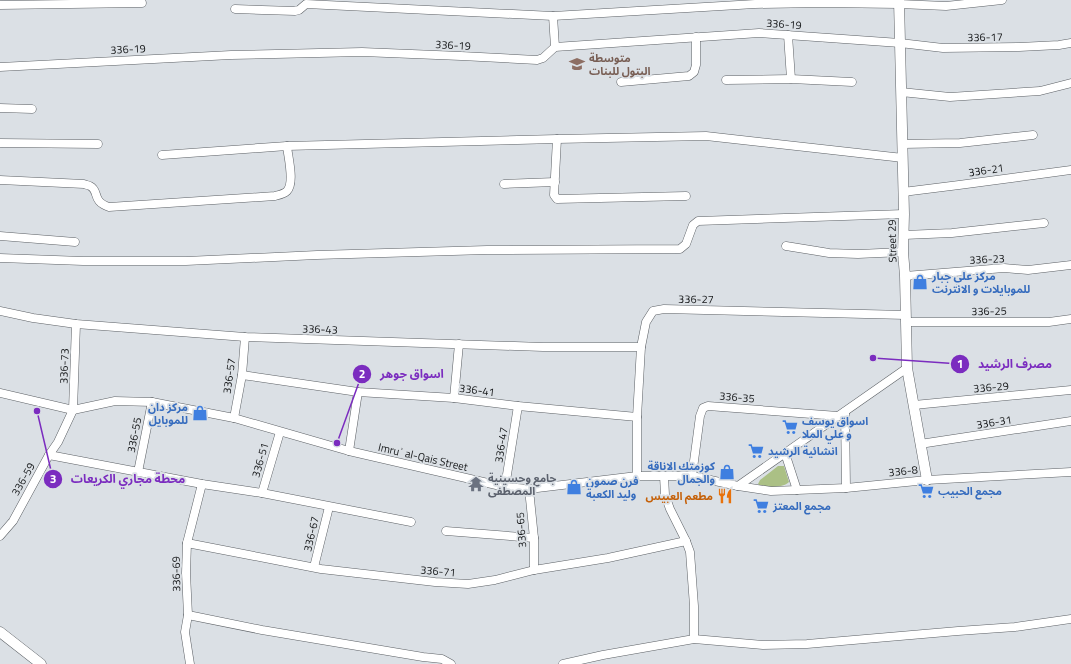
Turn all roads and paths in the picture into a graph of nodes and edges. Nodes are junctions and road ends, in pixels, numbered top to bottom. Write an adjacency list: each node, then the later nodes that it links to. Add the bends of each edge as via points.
1 (1002, 0): 2 (street, via 946,6)
2 (899, 2): 6 (street, via 756,4); 9 (street, Street 29)
3 (142, 3): 4 (street)
4 (0, 5)
5 (235, 9): 6 (street, via 294,11 306,4)
6 (553, 16): 11 (street)
7 (788, 35): 8 (street, 336-19, via 759,33); 9 (street, 336-19); 13 (street)
8 (696, 37): 11 (street, 336-19); 15 (street, via 696,65 694,72 689,76)
9 (900, 43): 10 (street, 336-17, via 943,48); 18 (street, Street 29)
10 (1071, 43)
11 (555, 47): 12 (street, 336-19, via 537,60 362,52 231,55)
12 (0, 67)
13 (791, 79): 14 (street); 16 (street)
14 (726, 80)
15 (621, 82)
16 (852, 82)
17 (1071, 83): 18 (street, via 1040,91 950,97)
18 (901, 92): 25 (street, Street 29)
19 (0, 108): 20 (street)
20 (32, 109)
21 (1033, 135): 25 (street, via 960,143)
22 (558, 139): 26 (street); 28 (street, via 706,136); 31 (street)
23 (0, 143): 24 (street)
24 (98, 144)
25 (902, 144): 28 (street, Street 29)
26 (287, 146): 27 (street); 30 (street, via 291,180 287,191 275,196 109,207 96,198 95,190 91,186 84,184)
27 (162, 155)
28 (903, 158): 33 (street, Street 29)
29 (1071, 170): 33 (street, 336-21)
30 (0, 180)
31 (555, 182): 32 (street); 34 (street, via 554,195 557,199)
32 (504, 184)
33 (903, 192): 35 (street, Street 29)
34 (686, 196)
35 (904, 214): 37 (street, Street 29); 42 (street, via 698,221 692,225 686,244 680,249 317,254 186,261)
36 (1044, 223): 37 (street, via 952,234)
37 (904, 235): 41 (street, Street 29)
38 (0, 236): 39 (street)
39 (75, 242)
40 (786, 246): 41 (street, via 829,253)
41 (903, 252): 44 (street, Street 29)
42 (0, 258)
43 (1071, 265): 44 (street, 336-23, via 1028,270 1004,268)
44 (905, 276): 46 (street, Street 29)
45 (0, 311): 48 (street, 336-43)
46 (906, 318): 47 (street, 336-25, via 959,322 1049,322); 51 (street, 336-27, via 664,309 653,311 646,322); 52 (street, Street 29)
47 (1071, 319)
48 (76, 324): 49 (street, 336-43); 61 (street, 336-73)
49 (245, 337): 50 (street, 336-43); 53 (street, 336-57)
50 (459, 344): 51 (street, 336-43); 57 (street)
51 (641, 347): 64 (street, 336-27)
52 (907, 368): 59 (street, Street 29); 62 (street)
53 (242, 375): 55 (street, 336-41); 63 (street, 336-57)
54 (1071, 390): 59 (street, 336-29)
55 (358, 392): 57 (street, 336-41); 68 (street)
56 (0, 393): 61 (street, Imruʾ al-Qais Street)
57 (454, 398): 60 (street, 336-41)
58 (152, 402): 61 (street, Imruʾ al-Qais Street, via 115,401); 63 (street, Imruʾ al-Qais Street); 71 (street, 336-55)
59 (914, 405): 67 (street, Street 29)
60 (518, 406): 64 (street, 336-41); 79 (street, 336-47)
61 (73, 410): 70 (street, 336-59)
62 (841, 414): 69 (street); 75 (street, 336-35, via 708,406 703,408); 80 (street)
63 (234, 418): 66 (street, Imruʾ al-Qais Street)
64 (637, 418): 73 (street, 336-27)
65 (1071, 421): 67 (street, 336-31)
66 (280, 432): 68 (street, Imruʾ al-Qais Street); 83 (street, 336-51)
67 (920, 444): 76 (street, Street 29)
68 (349, 451): 79 (street, Imruʾ al-Qais Street)
69 (785, 453): 78 (street); 82 (street)
70 (49, 455): 71 (street); 87 (street, 336-59, via 13,521)
71 (138, 472): 77 (street)
72 (1071, 472): 76 (street, 336-8)
73 (637, 476): 74 (street, Imruʾ al-Qais Street); 81 (street, Imruʾ al-Qais Street)
74 (664, 476): 75 (street, Imruʾ al-Qais Street); 89 (street, via 665,495)
75 (692, 476): 78 (street, Imruʾ al-Qais Street)
76 (927, 480): 80 (street, 336-8)
77 (202, 484): 83 (street); 90 (street, 336-69)
78 (738, 486): 82 (street, 336-8, via 771,491)
79 (505, 487): 81 (street, Imruʾ al-Qais Street)
80 (846, 488): 82 (street, 336-8)
81 (529, 489): 88 (street, 336-65)
82 (797, 490)
83 (262, 493): 84 (street)
84 (329, 507): 85 (street); 91 (street, 336-67)
85 (411, 522)
86 (446, 531): 88 (street)
87 (0, 536)
88 (534, 538): 92 (street, 336-65)
89 (686, 541): 92 (street, 336-71, via 608,558); 96 (street, via 690,552 692,576)
90 (187, 543): 91 (street, 336-71); 93 (street, 336-69)
91 (314, 567): 92 (street, 336-71, via 468,584)
92 (534, 570)
93 (188, 615): 98 (street, 336-69, via 185,632); 99 (street, via 262,630 442,659)
94 (1071, 620): 96 (street, via 1016,628 807,644 763,645)
95 (0, 632): 97 (street)
96 (694, 639): 100 (street, via 603,654)
97 (41, 664)
98 (190, 664)
99 (451, 664)
100 (563, 664)

